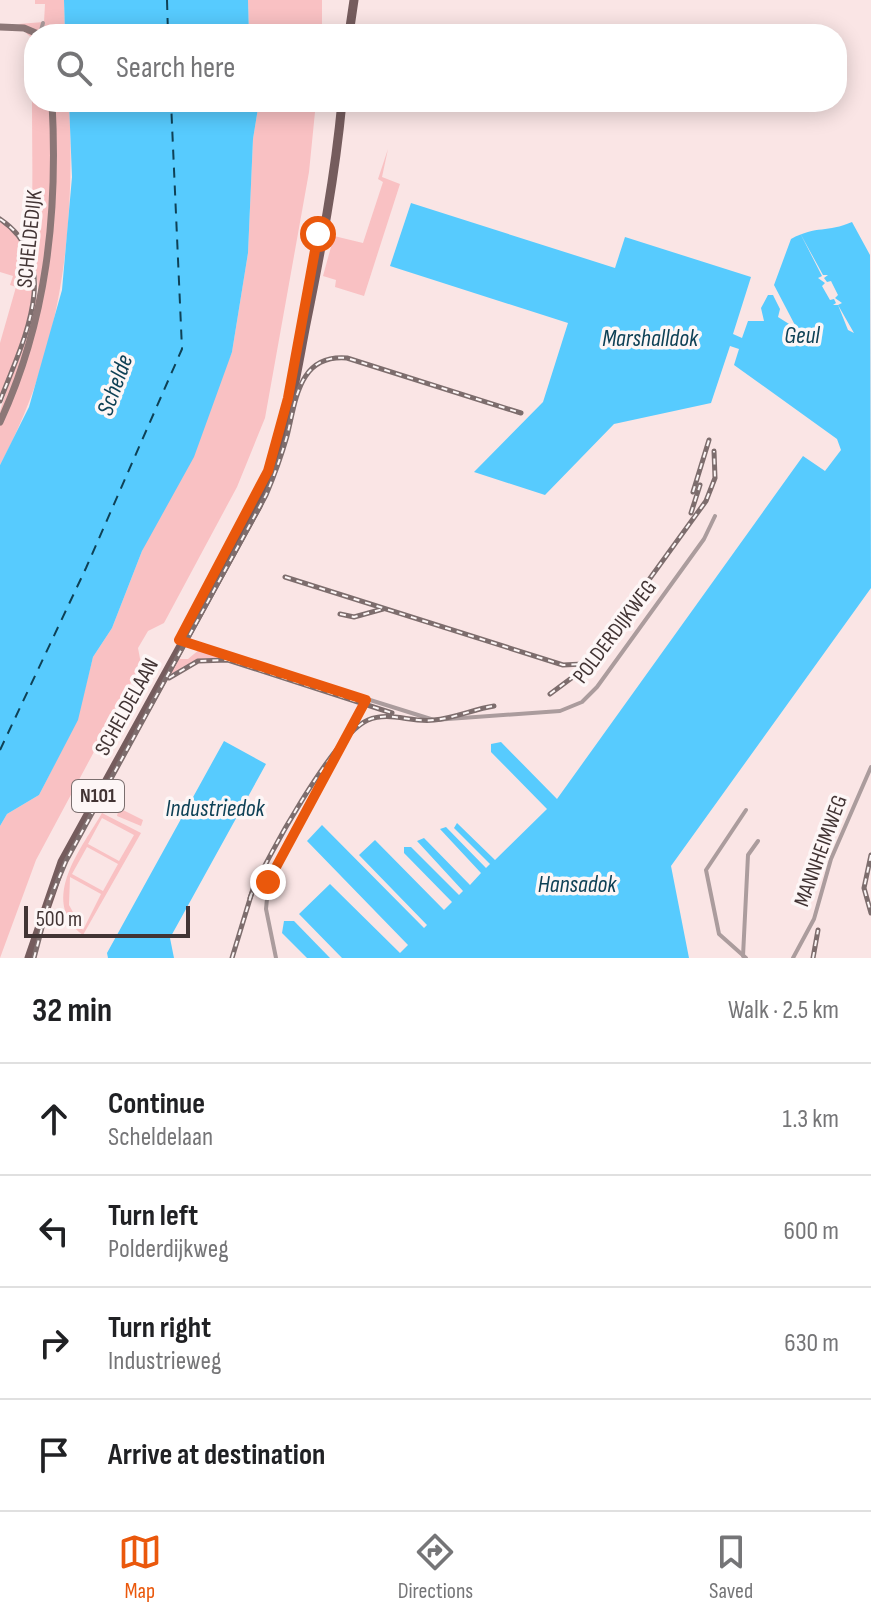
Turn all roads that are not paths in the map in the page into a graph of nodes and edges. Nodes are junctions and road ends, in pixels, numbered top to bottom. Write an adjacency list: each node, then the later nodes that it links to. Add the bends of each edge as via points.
1 (352, 0): 2 (main road)
2 (348, 24)
3 (0, 27): 4 (street)
4 (24, 28)
5 (52, 112): 7 (street, SCHELDEDIJK, via 54,176 44,287)
6 (338, 112): 9 (main road, SCHELDELAAN / N101, via 290,398 268,471)
7 (0, 422)
8 (715, 516): 10 (street, POLDERDIJKWEG, via 704,539 587,697 560,711 436,721)
9 (181, 641): 10 (street, POLDERDIJKWEG); 14 (main road, SCHELDELAAN / N101, via 65,844)
10 (366, 700): 16 (street, via 269,878 266,909)
11 (871, 767): 17 (street, MANNHEIMWEG)
12 (746, 810): 15 (street, via 707,865 721,939)
13 (758, 841): 15 (street, via 748,855)
14 (27, 955)
15 (745, 957)
16 (276, 958)
17 (794, 958)

